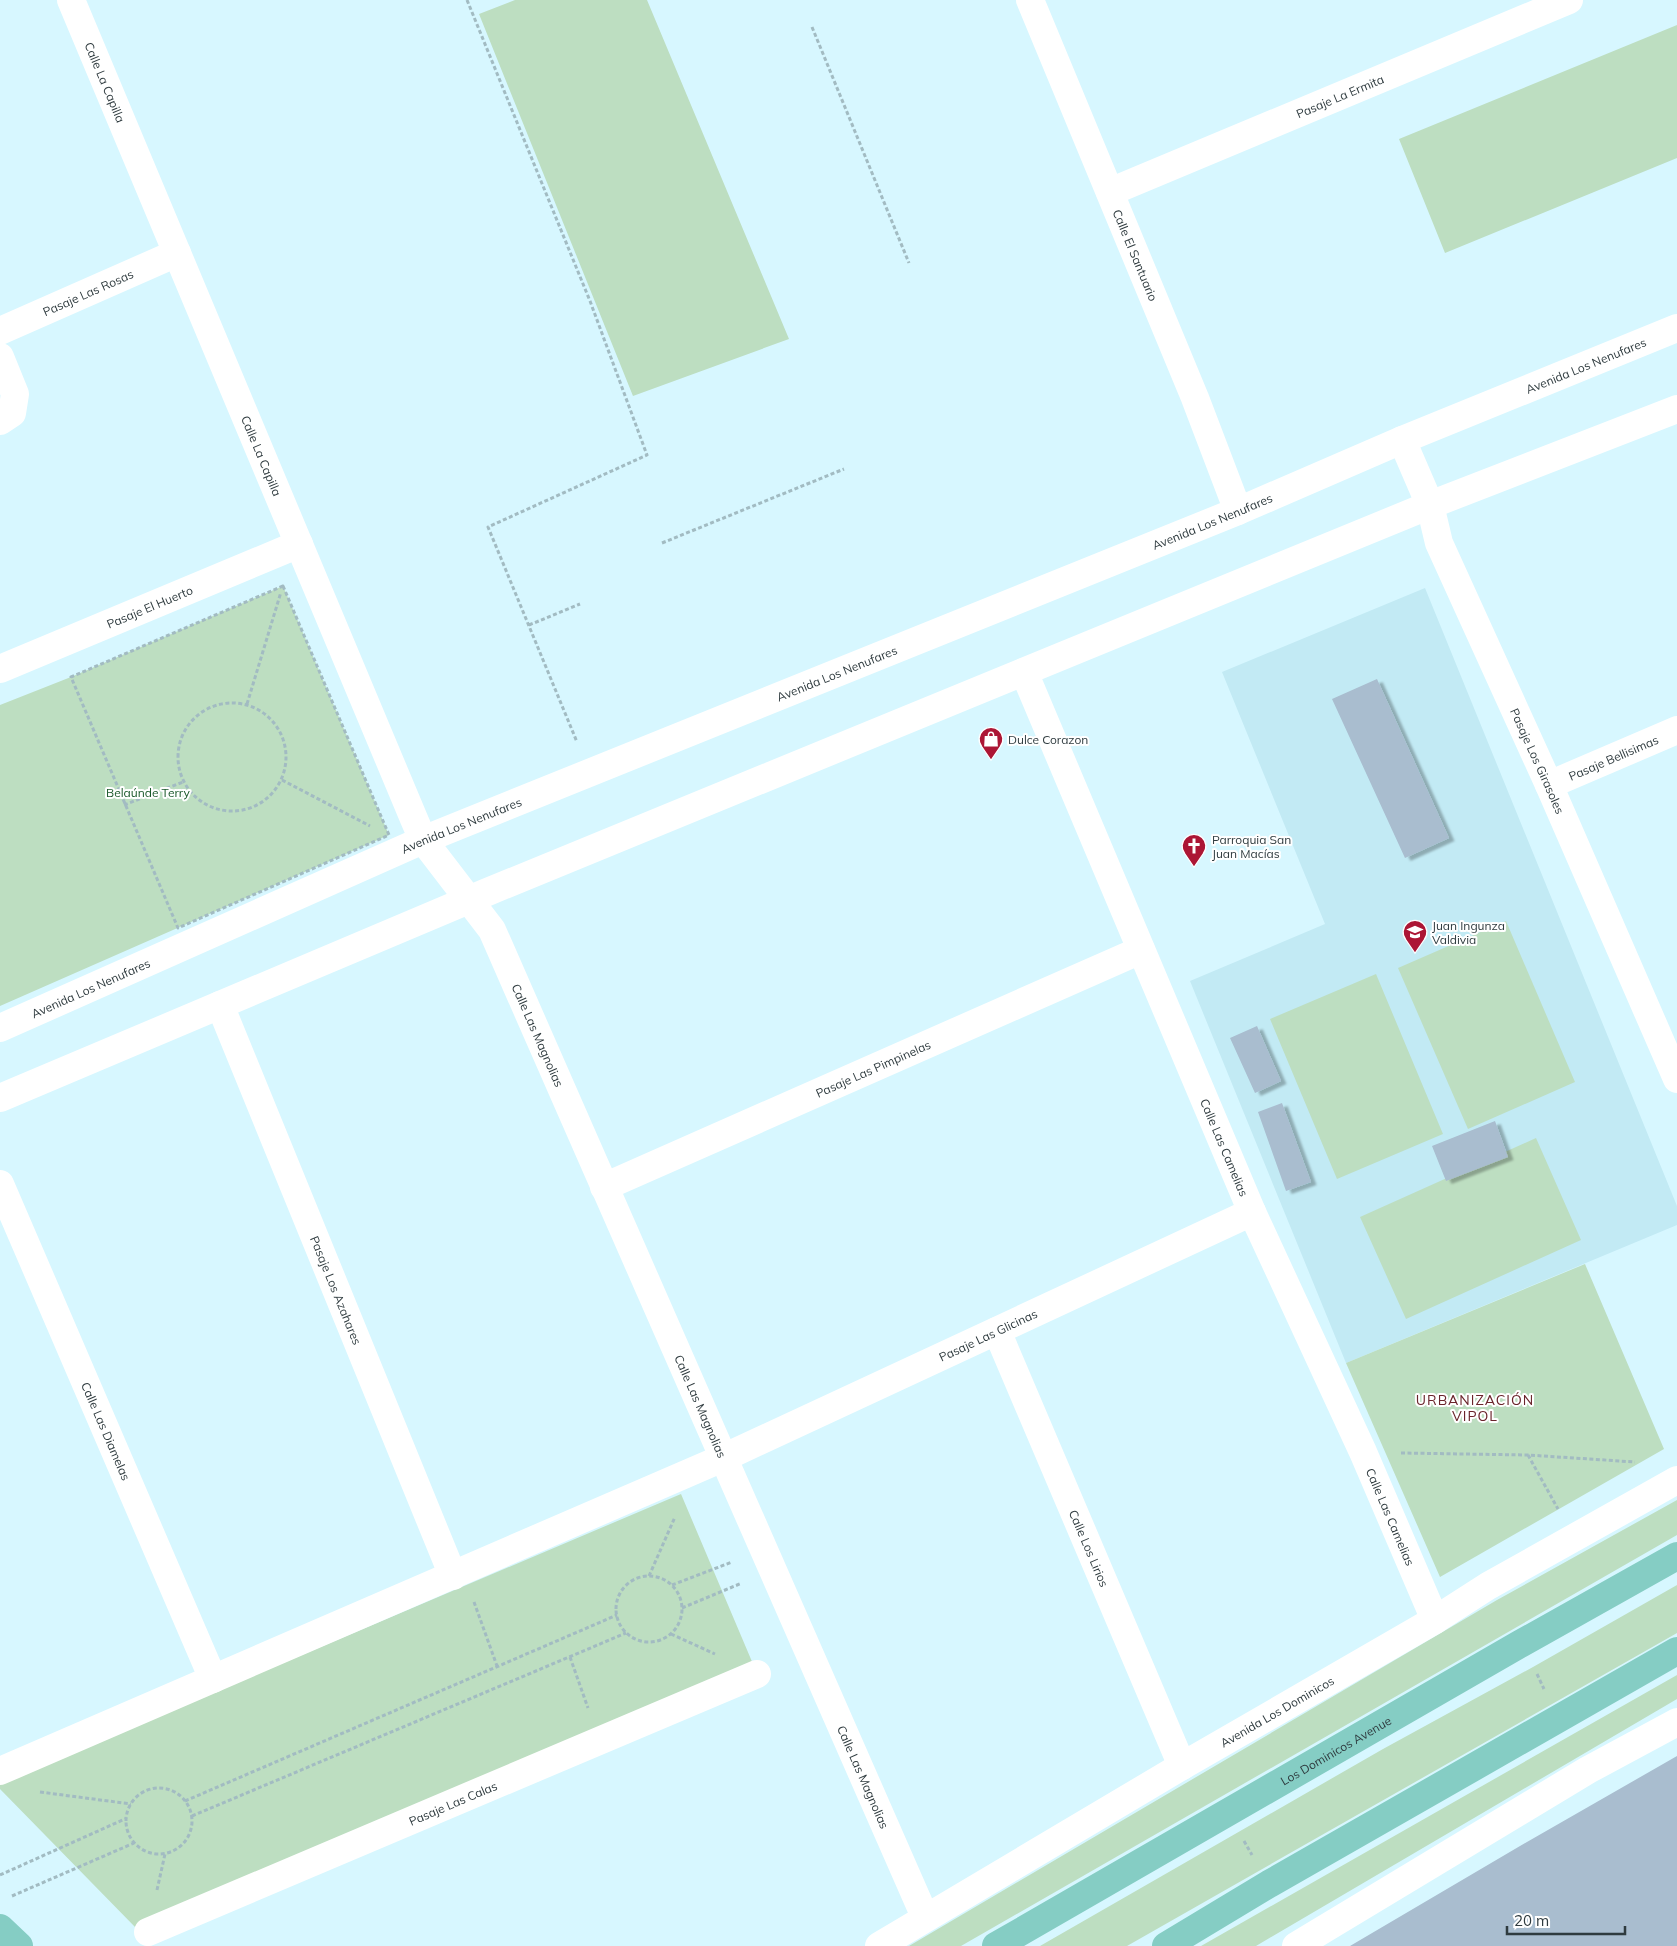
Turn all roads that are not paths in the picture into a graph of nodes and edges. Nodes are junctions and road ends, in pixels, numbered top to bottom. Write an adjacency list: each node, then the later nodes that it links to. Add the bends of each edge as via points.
1 (71, 0): 5 (street, Calle La Capilla)
2 (1030, 0): 4 (street, Calle El Santuario)
3 (1569, 0): 4 (street, Pasaje La Ermita)
4 (1110, 192): 13 (street, Calle El Santuario)
5 (177, 253): 7 (street, Pasaje Las Rosas); 14 (street, Calle La Capilla)
6 (1677, 328): 11 (street, Avenida Los Nenufares)
7 (0, 331)
8 (0, 357): 10 (street, via 15,394 12,413)
9 (1677, 408): 12 (street)
10 (0, 421)
11 (1402, 440): 12 (street, Pasaje Los Girasoles); 13 (street, Avenida Los Nenufares)
12 (1430, 505): 16 (street); 18 (street, Pasaje Los Girasoles, via 1439,542)
13 (1238, 511): 19 (street, Avenida Los Nenufares)
14 (299, 544): 15 (street, Pasaje El Huerto); 19 (street, Calle La Capilla)
15 (0, 669)
16 (1024, 672): 20 (street); 21 (street, Calle Las Camelias)
17 (1677, 730): 18 (street, Pasaje Bellisimas)
18 (1549, 785): 23 (street, Pasaje Los Girasoles)
19 (423, 840): 20 (street, Calle La Capilla); 24 (street, Avenida Los Nenufares)
20 (468, 901): 22 (street); 28 (street, Calle Las Magnolias, via 492,930)
21 (1141, 950): 28 (street, Pasaje Las Pimpinelas); 29 (street, Calle Las Camelias)
22 (220, 1005): 26 (street); 34 (street, Pasaje Los Azahares)
23 (1666, 1024): 25 (street, Pasaje Los Girasoles)
24 (0, 1028)
25 (1677, 1079)
26 (0, 1098)
27 (0, 1184): 38 (street, Calle Las Diamelas)
28 (604, 1186): 31 (street, Calle Las Magnolias)
29 (1252, 1212): 30 (street, Pasaje Las Glicinas); 35 (street, Calle Las Camelias, via 1363,1452)
30 (997, 1331): 31 (street, Pasaje Las Glicinas); 40 (street, Calle Los Lirios)
31 (723, 1458): 34 (street, Pasaje Las Glicinas); 42 (street, Calle Las Magnolias)
32 (1677, 1480): 35 (street, Avenida Los Dominicos)
33 (1677, 1556): 47 (main road, Los Dominicos Avenue, via 1511,1648)
34 (458, 1573): 38 (street, Pasaje Las Glicinas)
35 (1435, 1620): 40 (street, Avenida Los Dominicos)
36 (1677, 1651): 48 (main road)
37 (757, 1674): 44 (street, Pasaje Las Calas)
38 (213, 1679): 41 (street, Pasaje Las Glicinas)
39 (1677, 1722): 49 (street, via 1588,1770)
40 (1182, 1766): 42 (street, Avenida Los Dominicos)
41 (0, 1771)
42 (925, 1917): 46 (street, Avenida Los Dominicos)
43 (0, 1928): 45 (main road)
44 (148, 1932)
45 (19, 1946)
46 (879, 1946)
47 (996, 1946)
48 (1166, 1946)
49 (1296, 1946)

